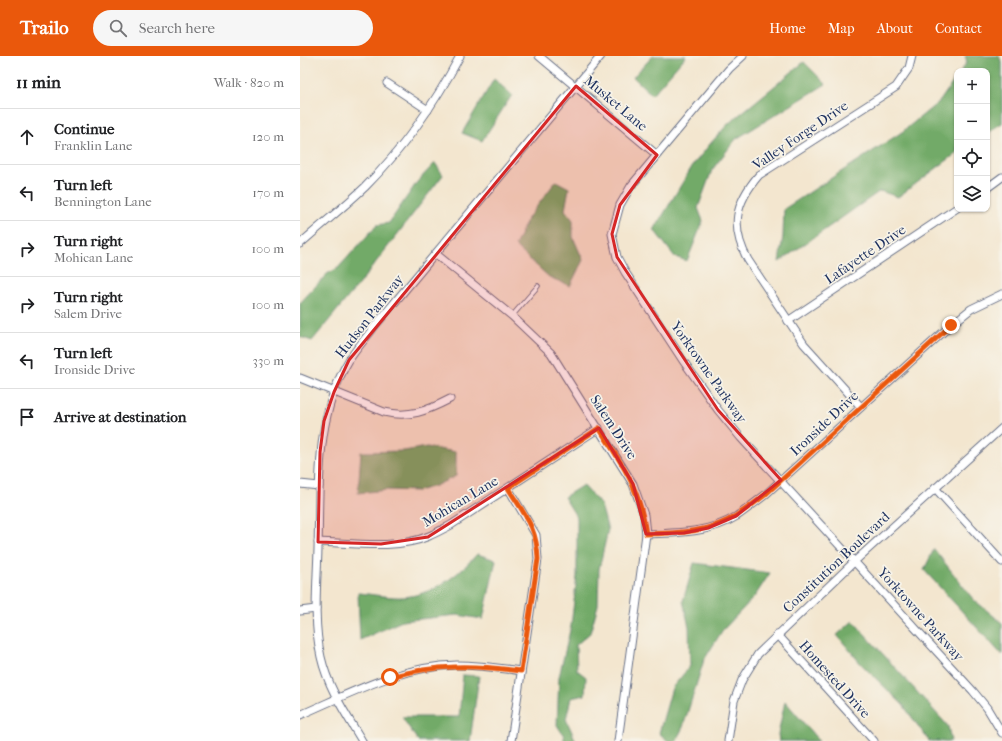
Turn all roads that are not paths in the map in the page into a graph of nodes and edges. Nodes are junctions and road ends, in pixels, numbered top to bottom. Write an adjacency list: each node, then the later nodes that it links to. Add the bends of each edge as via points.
1 (460, 56): 8 (street)
2 (539, 56): 7 (street, Musket Lane)
3 (601, 56): 7 (street, Hudson Parkway)
4 (743, 56): 9 (street, Yorktowne Parkway, via 729,69)
5 (912, 56): 18 (street, Valley Forge Drive, via 909,68 896,87 759,176 746,191 738,218 742,249)
6 (387, 83): 8 (street)
7 (576, 86): 9 (street, Musket Lane); 14 (street, Hudson Parkway)
8 (428, 110): 13 (street, via 398,151 364,188)
9 (657, 155): 25 (street, Yorktowne Parkway, via 631,186 620,205 612,234 617,257 718,410)
10 (1002, 177): 11 (street)
11 (990, 186)
12 (954, 210): 18 (street, Lafayette Drive)
13 (300, 244)
14 (436, 254): 17 (street, Salem Drive); 20 (street, Hudson Parkway, via 349,360)
15 (538, 286): 17 (lane)
16 (1002, 294): 22 (street, Ironside Drive, via 971,309 951,325)
17 (512, 316): 23 (street, Salem Drive, via 551,353)
18 (788, 321): 22 (street, Valley Forge Drive, via 804,344)
19 (300, 378): 20 (street)
20 (334, 392): 21 (street, via 397,415 426,412); 27 (street, Hudson Parkway, via 324,421)
21 (450, 399)
22 (861, 407): 25 (street, Ironside Drive)
23 (599, 428): 28 (street, Mohican Lane); 30 (street, Salem Drive, via 634,484 644,515)
24 (1002, 428): 29 (street, Constitution Boulevard)
25 (781, 480): 30 (street, Ironside Drive, via 736,516 708,528 684,533); 32 (street, Yorktowne Parkway)
26 (300, 484): 27 (street)
27 (319, 486): 31 (street, Hudson Parkway)
28 (508, 488): 31 (street, Mohican Lane, via 428,537 409,542 381,544); 37 (street, via 530,524 538,544)
29 (935, 488): 32 (street, Constitution Boulevard); 33 (street)
30 (646, 534): 43 (street, Salem Drive)
31 (318, 542): 34 (street, Hudson Parkway)
32 (855, 561): 36 (street, Constitution Boulevard); 40 (street, Yorktowne Parkway, via 973,691)
33 (1002, 562)
34 (316, 610): 35 (street); 38 (street, Hudson Parkway, via 321,659)
35 (300, 611)
36 (777, 634): 44 (street, Constitution Boulevard, via 758,654 742,680 734,701); 45 (street, Homested Drive)
37 (521, 671): 38 (street, via 486,666 415,670 390,677); 42 (street)
38 (337, 699): 39 (street); 41 (street, Hudson Parkway)
39 (300, 715)
40 (1002, 733)
41 (362, 741)
42 (511, 741)
43 (618, 741)
44 (728, 741)
45 (874, 741)

